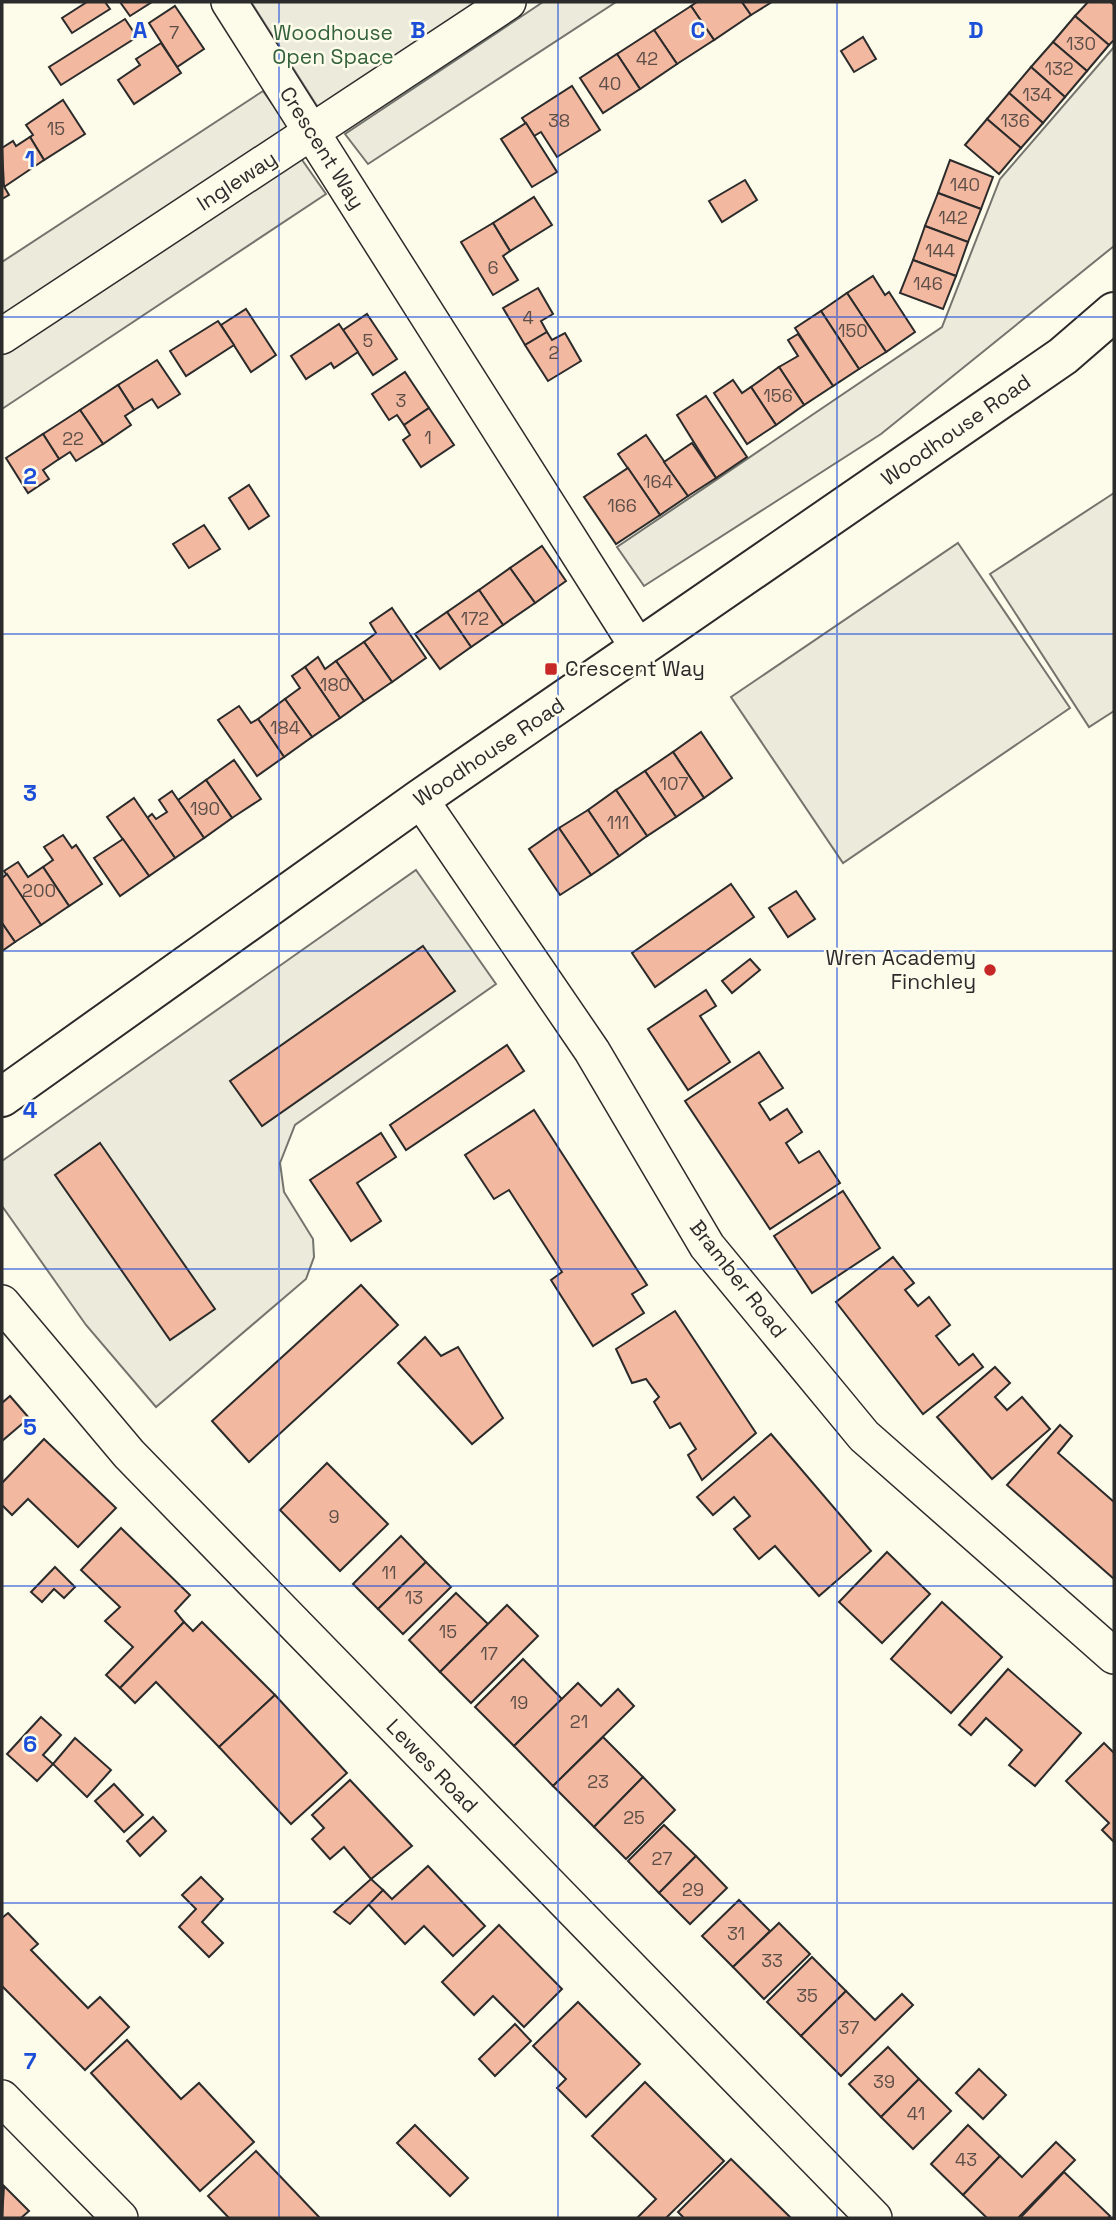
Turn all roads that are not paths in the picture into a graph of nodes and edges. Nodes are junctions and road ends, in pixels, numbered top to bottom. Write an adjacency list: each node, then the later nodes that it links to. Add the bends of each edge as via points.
1 (229, 2): 3 (street, Crescent Way)
2 (508, 2): 3 (street, Ingleway)
3 (311, 132): 5 (street, Ingleway); 6 (street, Crescent Way)
4 (1114, 312): 6 (main road, Woodhouse Road, via 1063,356)
5 (2, 337)
6 (639, 649): 7 (main road, Woodhouse Road)
7 (420, 799): 8 (main road, Woodhouse Road); 10 (street, Bramber Road, via 592,1051 707,1246 864,1436)
8 (2, 1097)
9 (2, 1303): 13 (street, Lewes Road, via 129,1454)
10 (1114, 1656)
11 (2, 2098): 12 (street)
12 (120, 2218)
13 (874, 2218)

